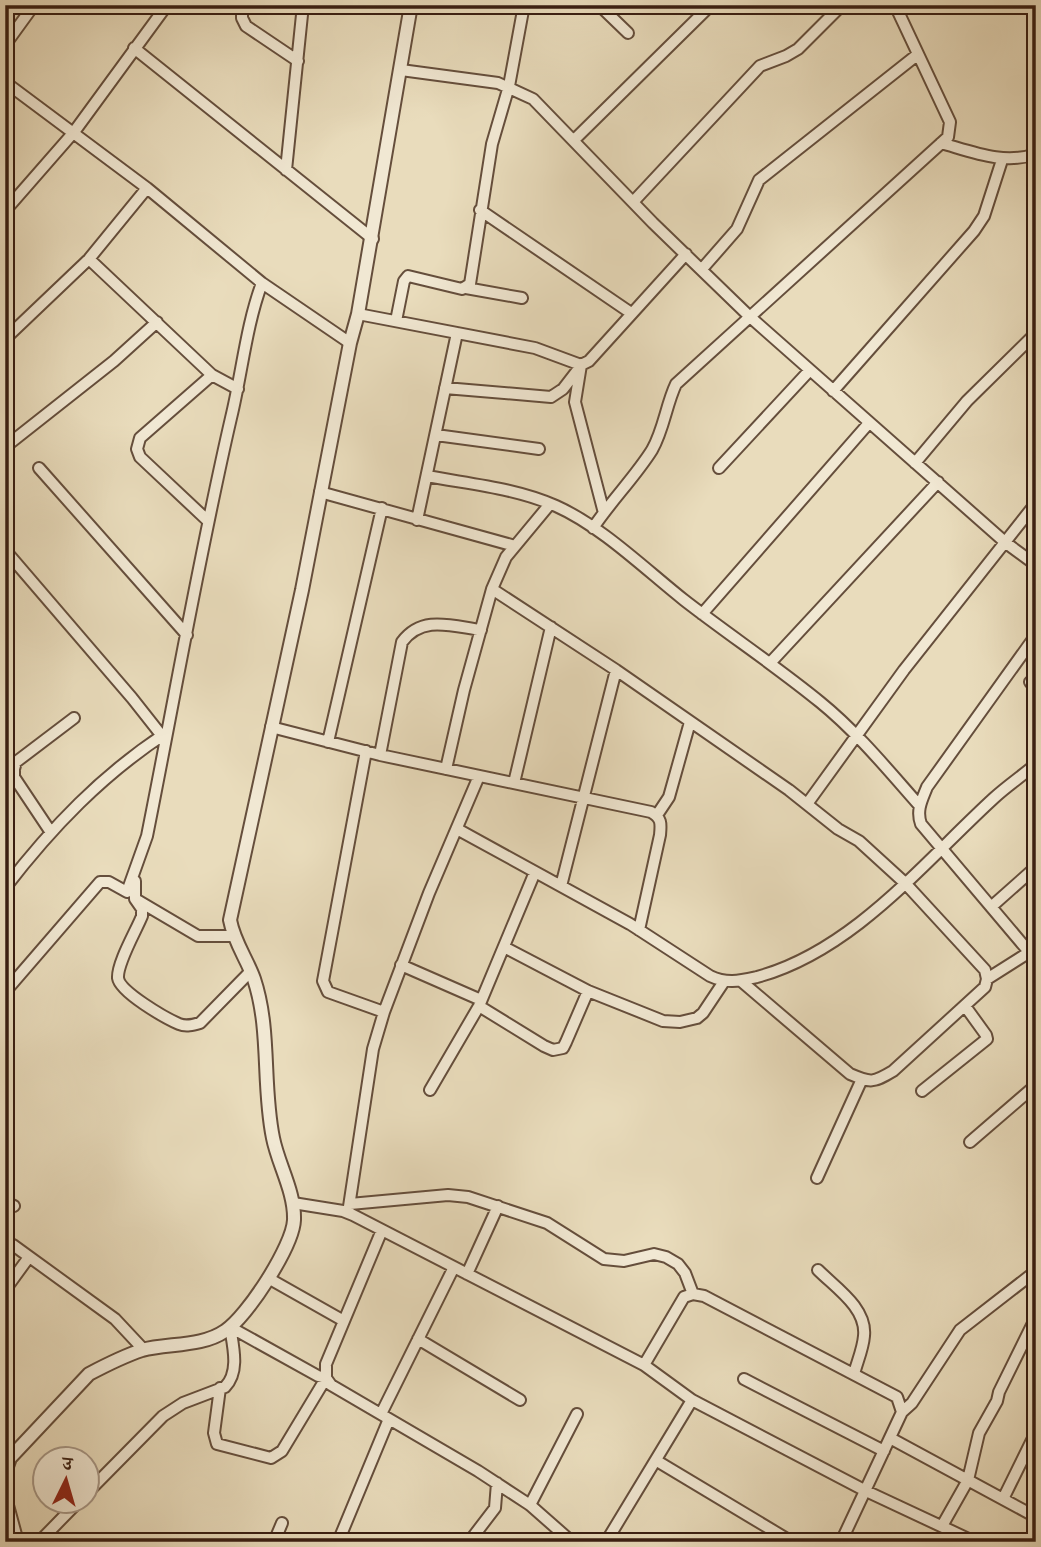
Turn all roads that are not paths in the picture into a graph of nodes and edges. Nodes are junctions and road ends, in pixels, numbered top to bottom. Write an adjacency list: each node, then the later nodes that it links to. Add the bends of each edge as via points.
1 (34, 5): 12 (street)
2 (167, 5): 13 (street)
3 (242, 5): 15 (street, via 246,26)
4 (303, 5): 15 (street)
5 (411, 5): 16 (street)
6 (524, 5): 18 (street)
7 (599, 5): 11 (street)
8 (711, 5): 20 (street)
9 (842, 5): 26 (street, via 798,49 760,66)
10 (895, 5): 14 (street)
11 (628, 33)
12 (5, 45)
13 (134, 48): 19 (street); 24 (street)
14 (917, 55): 21 (street, via 950,122 948,137); 32 (street, via 759,180 737,229)
15 (298, 61): 24 (street)
16 (401, 70): 18 (street); 29 (street)
17 (5, 82): 19 (street)
18 (509, 86): 20 (street, via 533,99); 28 (street)
19 (74, 132): 25 (street); 27 (street)
20 (575, 140): 26 (street)
21 (941, 144): 23 (street); 38 (street)
22 (1036, 154): 23 (street)
23 (1002, 160): 50 (street, via 984,216 974,231)
24 (286, 170): 29 (street)
25 (147, 188): 31 (street); 33 (street)
26 (633, 202): 30 (street)
27 (5, 211)
28 (480, 211): 34 (street); 36 (street)
29 (373, 239): 37 (street)
30 (686, 254): 32 (street); 36 (street)
31 (89, 259): 40 (street); 43 (street)
32 (702, 269): 38 (street)
33 (262, 283): 44 (street); 49 (street)
34 (467, 288): 35 (street); 39 (street, via 408,276)
35 (522, 298)
36 (631, 313): 45 (street)
37 (358, 314): 39 (street); 44 (street)
38 (749, 316): 46 (street); 64 (street, via 676,384 653,449)
39 (396, 321): 41 (street)
40 (157, 322): 47 (street); 53 (street)
41 (457, 333): 45 (street, via 535,348); 48 (street)
42 (1036, 333): 55 (street, via 967,401)
43 (5, 339)
44 (350, 343): 60 (street)
45 (581, 365): 48 (street, via 564,389 551,397); 64 (street, via 575,402)
46 (810, 370): 50 (street); 57 (street)
47 (212, 375): 49 (street); 65 (street, via 140,438 137,449)
48 (445, 388): 52 (street)
49 (238, 389): 65 (street)
50 (833, 391): 51 (street)
51 (869, 423): 55 (street); 73 (street)
52 (436, 435): 54 (street); 58 (street)
53 (5, 447)
54 (539, 449)
55 (915, 463): 59 (street)
56 (39, 468): 76 (street)
57 (719, 468)
58 (426, 476): 62 (street); 66 (street)
59 (937, 482): 68 (street); 78 (street)
60 (320, 492): 63 (street); 82 (street)
61 (1036, 503): 68 (street)
62 (550, 504): 67 (street); 69 (street)
63 (382, 508): 66 (street); 85 (street)
64 (604, 513): 67 (street)
65 (207, 520): 76 (street)
66 (417, 520): 69 (street)
67 (593, 528): 73 (street)
68 (1006, 543): 71 (street); 84 (street)
69 (515, 547): 72 (street)
70 (5, 550): 83 (street)
71 (1036, 565)
72 (492, 589): 74 (street); 75 (street)
73 (702, 614): 78 (street)
74 (551, 628): 79 (street); 92 (street)
75 (481, 629): 87 (street, via 426,624 411,630 402,642); 89 (street)
76 (187, 635): 83 (street)
77 (1036, 635): 95 (street, via 927,787)
78 (771, 662): 84 (street)
79 (617, 670): 81 (street); 93 (street)
80 (74, 718): 90 (street)
81 (690, 722): 94 (street); 96 (street, via 669,797)
82 (271, 727): 85 (street); 109 (street, via 232,908)
83 (164, 734): 98 (street, via 124,761); 102 (street, via 147,836)
84 (857, 736): 94 (street); 95 (street)
85 (328, 742): 86 (street)
86 (366, 751): 87 (street); 121 (street, via 323,981 328,992)
87 (380, 755): 89 (street)
88 (1036, 764): 99 (street)
89 (446, 769): 91 (street)
90 (9, 771): 98 (street)
91 (479, 776): 92 (street); 97 (street)
92 (514, 783): 93 (street)
93 (583, 798): 96 (street); 104 (street)
94 (807, 804): 103 (street, via 859,841)
95 (919, 806): 99 (street, via 921,824)
96 (657, 815): 108 (street, via 660,835)
97 (457, 829): 101 (street); 112 (street)
98 (50, 831): 105 (street)
99 (942, 849): 103 (street); 107 (street)
100 (1036, 867): 107 (street)
101 (536, 872): 104 (street); 110 (street)
102 (135, 875): 106 (street); 118 (street, via 127,892 100,882)
103 (905, 883): 114 (street, via 985,970); 115 (street, via 865,919 800,962)
104 (561, 886): 108 (street)
105 (5, 888)
106 (135, 899): 109 (street, via 198,936); 113 (street, via 142,916 119,968 123,990 179,1024 191,1026 200,1023)
107 (990, 907): 111 (street)
108 (639, 930): 116 (street)
109 (233, 936): 113 (street)
110 (504, 947): 117 (street); 119 (street)
111 (1033, 951): 114 (street)
112 (401, 965): 119 (street); 121 (street)
113 (250, 972): 129 (street, via 264,1026 272,1137)
114 (987, 979): 120 (street, via 985,987)
115 (741, 981): 116 (street); 122 (street, via 850,1074)
116 (723, 982): 117 (street, via 703,1013 680,1022 663,1021)
117 (588, 991): 119 (street, via 563,1048 554,1050)
118 (5, 992)
119 (480, 1003): 124 (street)
120 (965, 1006): 122 (street, via 893,1072 877,1081); 125 (street, via 987,1039)
121 (384, 1012): 131 (street, via 373,1049)
122 (862, 1079): 128 (street)
123 (1031, 1089): 126 (street); 127 (street)
124 (430, 1090)
125 (922, 1091)
126 (1036, 1103)
127 (970, 1142)
128 (817, 1178)
129 (293, 1203): 131 (street); 139 (street, via 290,1236)
130 (498, 1206): 131 (street, via 448,1195); 138 (street); 141 (street, via 547,1223 604,1259 666,1257 685,1273)
131 (349, 1209): 132 (street)
132 (382, 1230): 135 (street); 143 (street)
133 (13, 1245): 134 (street)
134 (29, 1257): 140 (street); 146 (street, via 115,1319)
135 (454, 1267): 138 (street); 145 (street)
136 (818, 1270): 148 (street, via 860,1312 864,1338)
137 (1036, 1271): 154 (street, via 960,1330)
138 (467, 1274): 147 (street)
139 (268, 1278): 143 (street); 144 (street)
140 (5, 1290)
141 (692, 1294): 147 (street, via 684,1297); 148 (street, via 704,1296)
142 (1036, 1317): 163 (street, via 979,1433)
143 (344, 1321): 149 (street, via 326,1364)
144 (230, 1327): 146 (street, via 207,1339); 149 (street); 151 (street, via 234,1364 229,1382)
145 (418, 1339): 152 (street); 156 (street)
146 (144, 1350): 161 (street, via 89,1374 10,1458)
147 (644, 1366): 153 (street)
148 (853, 1374): 154 (street, via 897,1397)
149 (326, 1378): 151 (street, via 282,1451 271,1458 217,1444 214,1433); 156 (street)
150 (744, 1379): 159 (street)
151 (220, 1388): 162 (street, via 163,1416)
152 (520, 1400)
153 (692, 1400): 160 (street); 165 (street)
154 (902, 1412): 158 (street)
155 (577, 1414): 168 (street)
156 (385, 1416): 164 (street); 176 (street)
157 (1036, 1432): 167 (street)
158 (890, 1438): 159 (street); 163 (street)
159 (884, 1451): 165 (street)
160 (657, 1461): 179 (street); 180 (street)
161 (5, 1472)
162 (102, 1478)
163 (968, 1480): 167 (street); 172 (street)
164 (497, 1483): 168 (street); 177 (street, via 495,1508)
165 (866, 1491): 172 (street); 181 (street)
166 (5, 1498): 173 (street)
167 (1003, 1499): 170 (street)
168 (530, 1504): 178 (street)
169 (64, 1516): 174 (street)
170 (1036, 1517)
171 (282, 1523): 175 (street)
172 (942, 1527): 182 (street)
173 (17, 1542)
174 (38, 1542)
175 (274, 1542)
176 (338, 1542)
177 (469, 1542)
178 (572, 1542)
179 (606, 1542)
180 (792, 1542)
181 (841, 1542)
182 (975, 1542)

